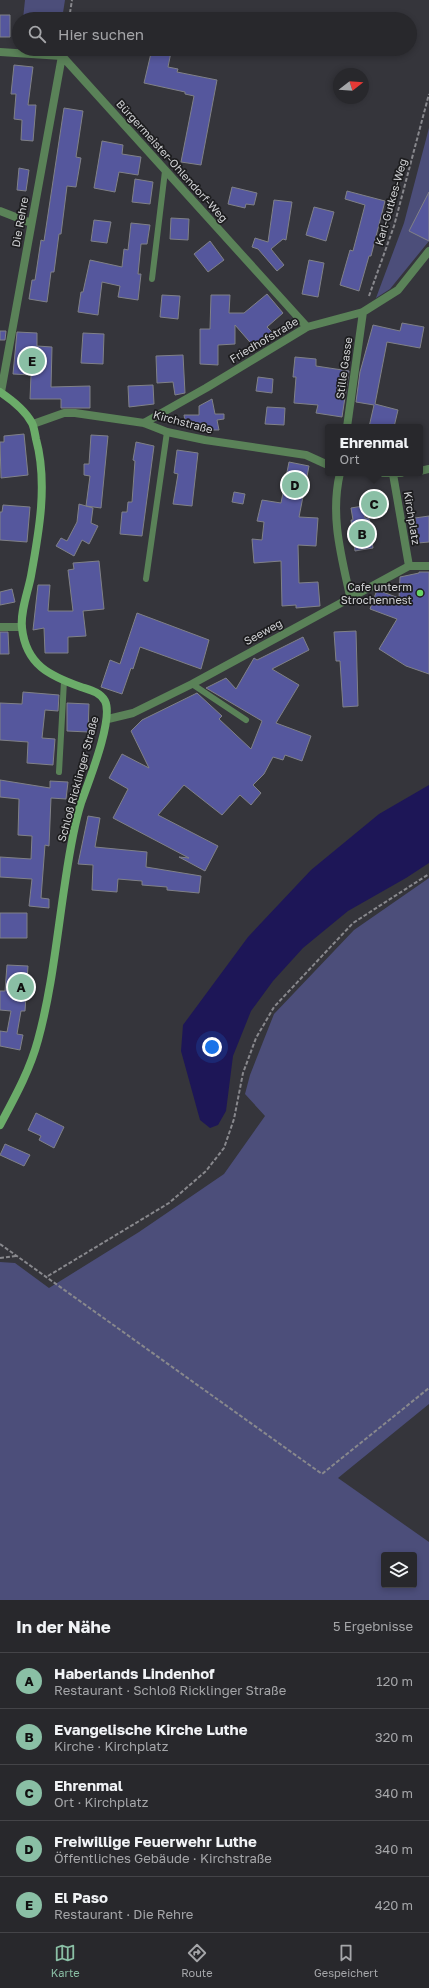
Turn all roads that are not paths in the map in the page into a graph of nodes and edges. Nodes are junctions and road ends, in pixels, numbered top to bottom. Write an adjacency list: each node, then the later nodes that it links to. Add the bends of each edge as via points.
1 (0, 52): 2 (street)
2 (12, 53)
3 (62, 56): 4 (street, Bürgermeister-Ohlendorf-Weg); 6 (street, Die Rehre)
4 (165, 171): 8 (lane); 10 (street, Bürgermeister-Ohlendorf-Weg)
5 (0, 211): 6 (street)
6 (31, 223): 11 (street, Die Rehre)
7 (429, 251): 9 (street, Friedhofstraße, via 398,290)
8 (152, 279)
9 (363, 312): 10 (street, Friedhofstraße); 14 (street, Stille Gasse)
10 (307, 327): 12 (street, Friedhofstraße)
11 (1, 392): 13 (street, Schloß Ricklinger Straße, via 20,407)
12 (144, 423): 13 (street, Kirchstraße, via 64,413); 15 (street, Kirchstraße)
13 (33, 424): 23 (street, Schloß Ricklinger Straße, via 39,449 42,487 39,535)
14 (347, 424)
15 (167, 432): 16 (street, Kirchstraße, via 306,455); 21 (lane)
16 (325, 464)
17 (339, 476): 22 (street, via 336,531)
18 (397, 476): 19 (street, Kirchplatz)
19 (409, 566): 20 (street, Seeweg); 22 (street, Seeweg)
20 (429, 566)
21 (146, 579)
22 (350, 596): 26 (street, Seeweg)
23 (22, 626): 24 (street); 25 (street, Schloß Ricklinger Straße, via 26,647 34,662)
24 (0, 627)
25 (64, 681): 27 (street, Schloß Ricklinger Straße, via 96,692 106,702); 29 (lane)
26 (192, 684): 27 (street, Seeweg, via 133,713); 28 (lane)
27 (108, 719): 30 (street, Schloß Ricklinger Straße, via 80,806 69,852 38,1040 24,1080)
28 (246, 720)
29 (59, 772)
30 (0, 1125)

